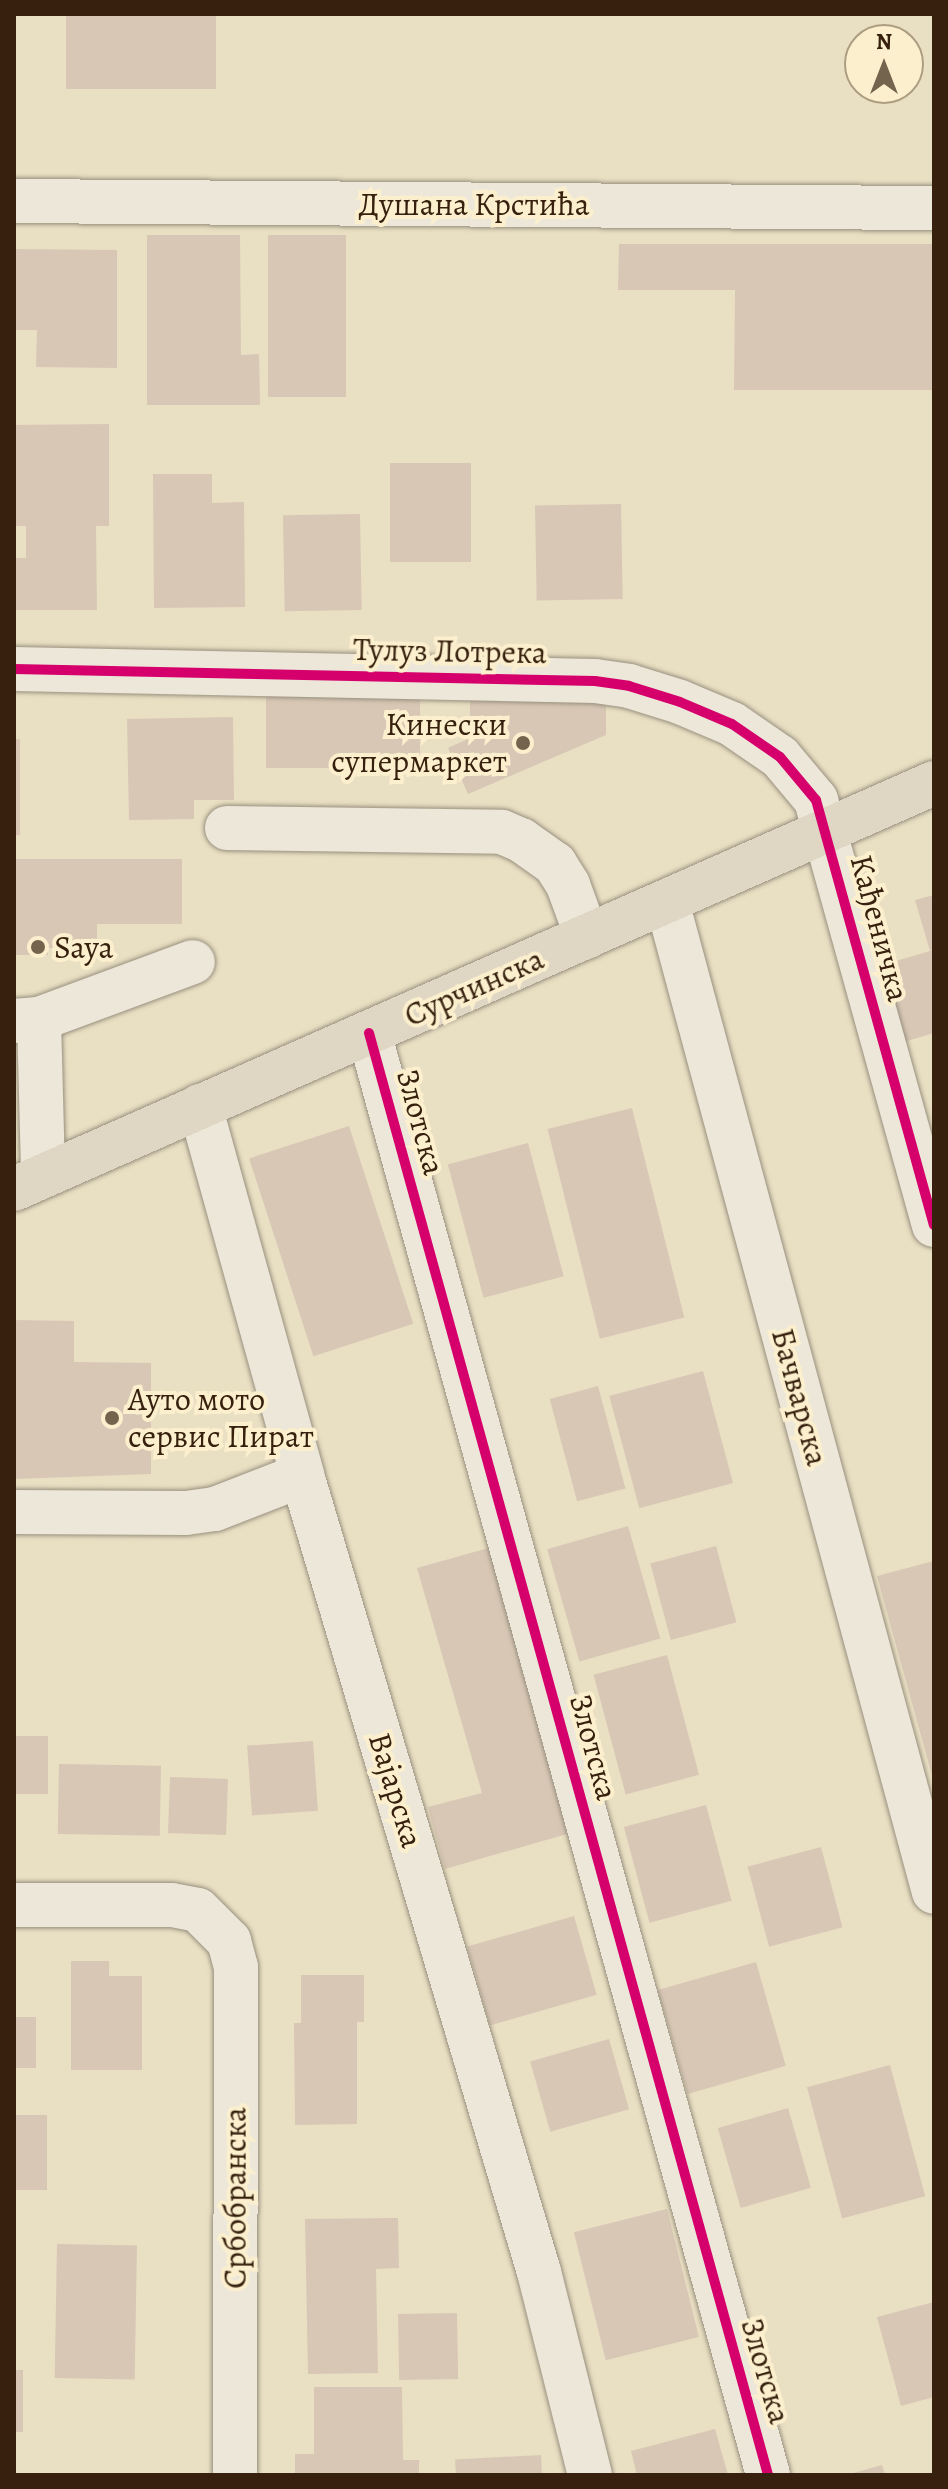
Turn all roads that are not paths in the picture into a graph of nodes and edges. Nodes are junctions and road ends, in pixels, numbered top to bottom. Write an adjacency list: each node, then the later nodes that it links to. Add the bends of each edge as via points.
1 (14, 201): 2 (street, Душана Крстића)
2 (934, 208)
3 (14, 669): 6 (street, Тулуз Лотрека, via 537,678 629,686 732,724 780,757 816,800)
4 (934, 783): 6 (main road, Сурчинска)
5 (227, 828): 8 (street, via 502,832 555,864)
6 (826, 830): 7 (main road, Сурчинска); 14 (street, Кађеничка)
7 (667, 902): 8 (main road, Сурчинска); 17 (street, Бачварска)
8 (587, 937): 11 (main road, Сурчинска)
9 (193, 962): 10 (street)
10 (26, 1020): 13 (street)
11 (369, 1033): 12 (main road, Сурчинска); 21 (street, Злотска)
12 (200, 1106): 13 (main road, Сурчинска); 15 (street, Вајарска)
13 (29, 1183)
14 (934, 1225)
15 (302, 1475): 16 (street, via 215,1509 186,1513); 20 (street, Вајарска, via 534,2256)
16 (14, 1512)
17 (934, 1892)
18 (14, 1905): 19 (street, Србобранска, via 172,1905 198,1910 229,1941 236,1967)
19 (235, 2475)
20 (590, 2475)
21 (768, 2475)

